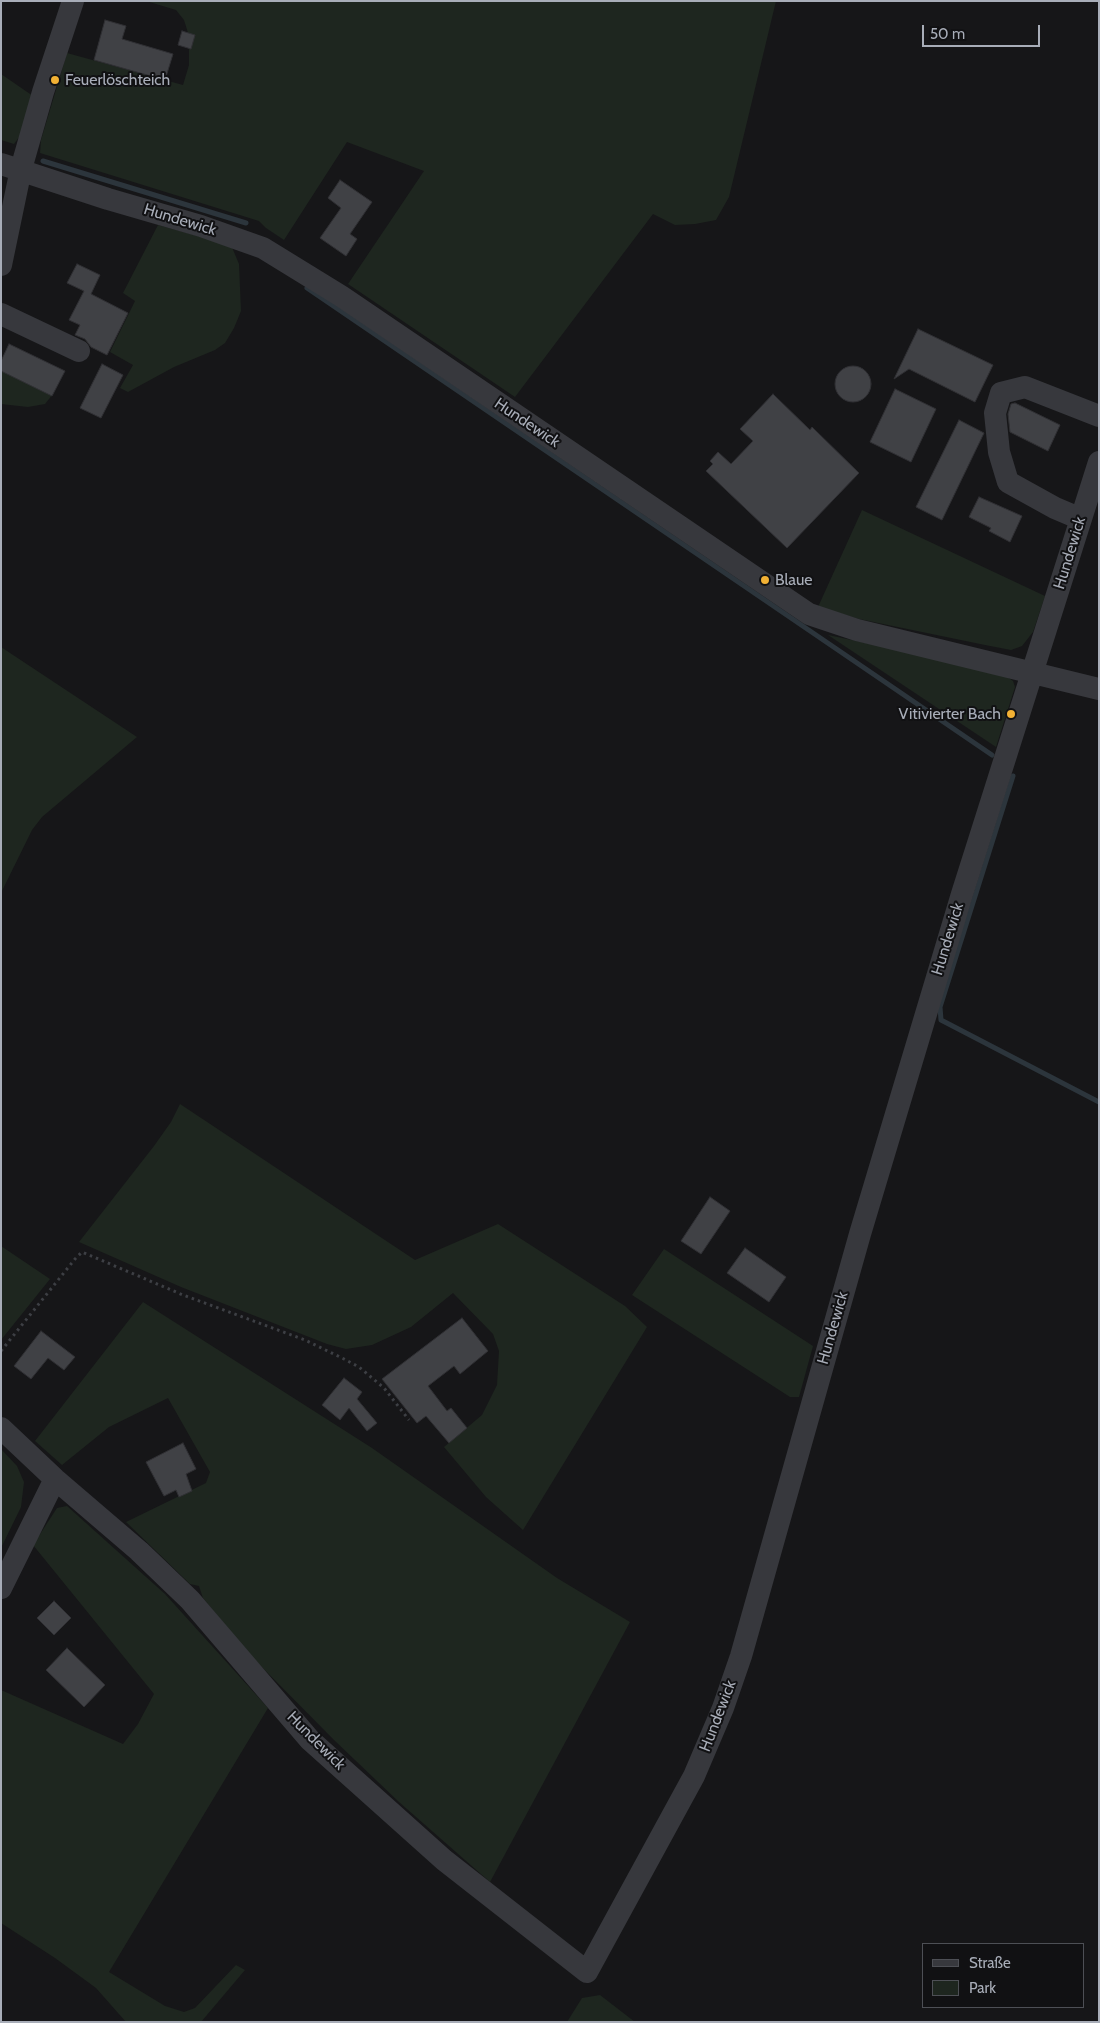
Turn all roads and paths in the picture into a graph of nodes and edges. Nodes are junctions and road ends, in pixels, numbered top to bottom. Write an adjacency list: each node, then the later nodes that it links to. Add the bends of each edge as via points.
1 (74, 1): 2 (street, via 43,92)
2 (11, 167): 3 (street); 9 (street, Hundewick, via 201,226 263,248 299,268 809,614 857,630)
3 (1, 265)
4 (1, 314): 5 (street)
5 (79, 351)
6 (1099, 416): 8 (street, via 1026,387 1001,393 995,412 999,452 1008,482)
7 (1099, 462): 8 (street, Hundewick)
8 (1081, 519): 9 (street, Hundewick)
9 (1033, 673): 10 (street, Hundewick); 14 (street, Hundewick, via 862,1225 741,1656 694,1776 587,1972 444,1860 310,1740 190,1600)
10 (1099, 689)
11 (1, 1351): 12 (path, via 82,1252 183,1295 305,1340 344,1359 384,1388)
12 (409, 1420)
13 (1, 1428): 14 (street, Hundewick)
14 (55, 1479): 15 (street)
15 (1, 1588)

